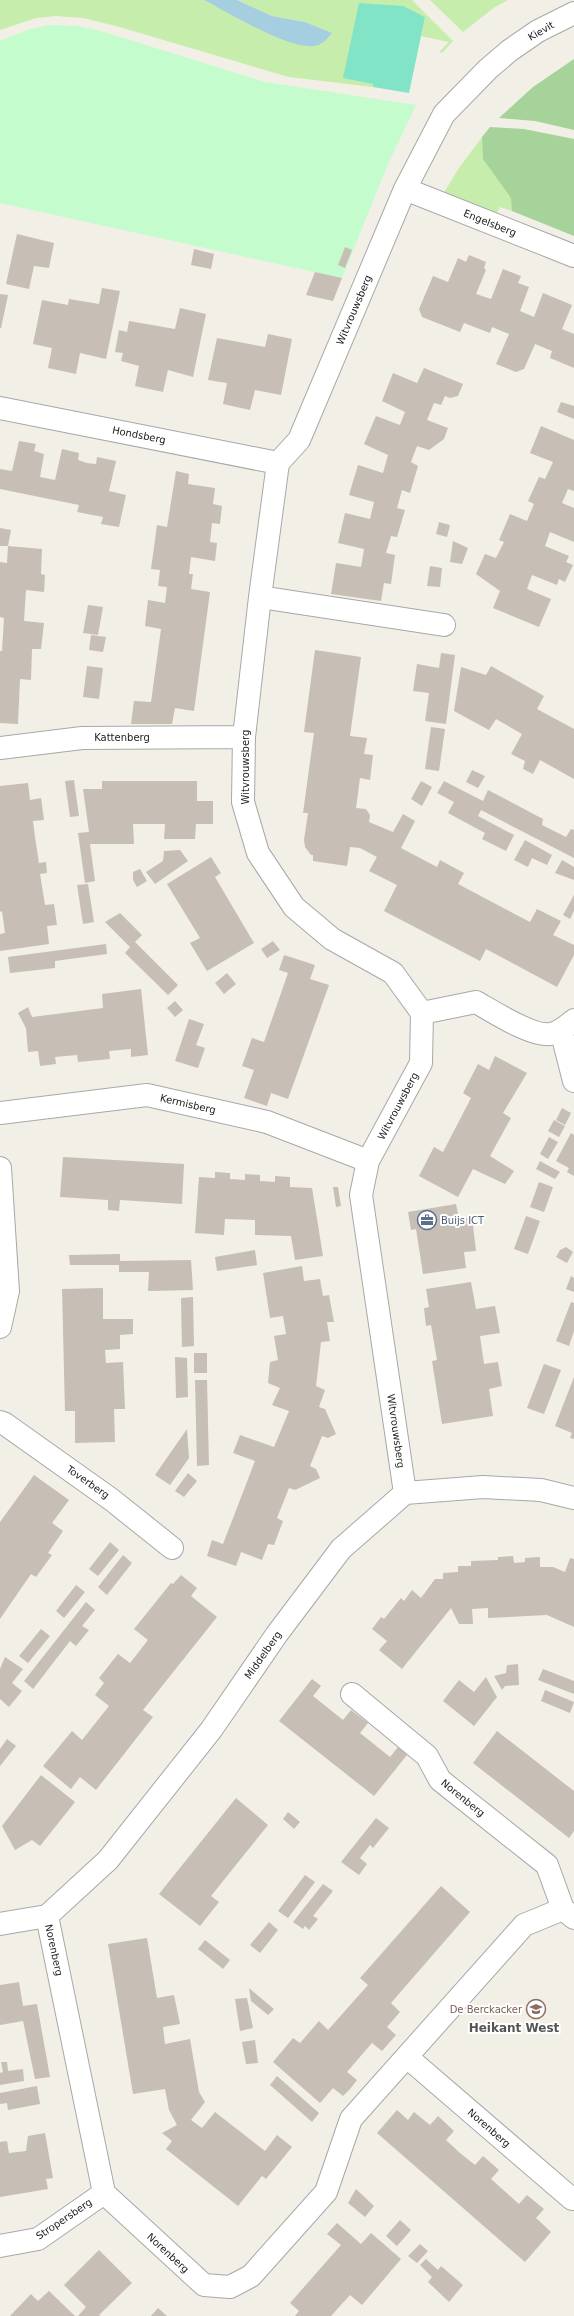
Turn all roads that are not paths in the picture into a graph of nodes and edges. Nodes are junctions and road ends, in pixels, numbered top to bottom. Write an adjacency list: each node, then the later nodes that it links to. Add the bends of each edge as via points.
1 (574, 13): 2 (street, Kievit, via 538,31)
2 (509, 51): 3 (street, Witvrouwsberg, via 444,114)
3 (405, 189): 4 (street, Engelsberg); 6 (street, Witvrouwsberg, via 299,440)
4 (574, 256)
5 (0, 408): 6 (street, Hondsberg)
6 (278, 463): 7 (street, Witvrouwsberg)
7 (260, 597): 8 (street); 9 (street, Witvrouwsberg)
8 (444, 625)
9 (244, 737): 10 (street, Kattenberg, via 82,738); 11 (street, Witvrouwsberg, via 244,802 258,853 294,907 332,939 393,974)
10 (0, 748)
11 (422, 1013): 12 (street, via 476,1002 521,1027 549,1035); 15 (street, Witvrouwsberg, via 421,1063)
12 (567, 1025): 13 (street)
13 (574, 1081)
14 (0, 1113): 15 (street, Kermisberg, via 147,1095 267,1122)
15 (368, 1161): 19 (street, Witvrouwsberg, via 361,1195)
16 (0, 1168): 17 (street, via 8,1291)
17 (0, 1327)
18 (0, 1422): 21 (street, Toverberg, via 112,1500)
19 (405, 1493): 20 (street, via 483,1487 541,1490); 24 (street, Middelberg, via 340,1549 211,1730 108,1860)
20 (574, 1498)
21 (172, 1548)
22 (352, 1694): 23 (street, Norenberg, via 427,1756 440,1780 547,1865)
23 (568, 1914): 26 (street, Norenberg, via 524,1925)
24 (47, 1916): 25 (street); 27 (street, Norenberg)
25 (0, 1924)
26 (407, 2057): 27 (street, Norenberg, via 351,2119 326,2192 251,2276 230,2287 204,2285); 28 (street, Norenberg)
27 (104, 2193): 29 (street, Stropersberg, via 38,2239)
28 (572, 2199)
29 (0, 2246)

